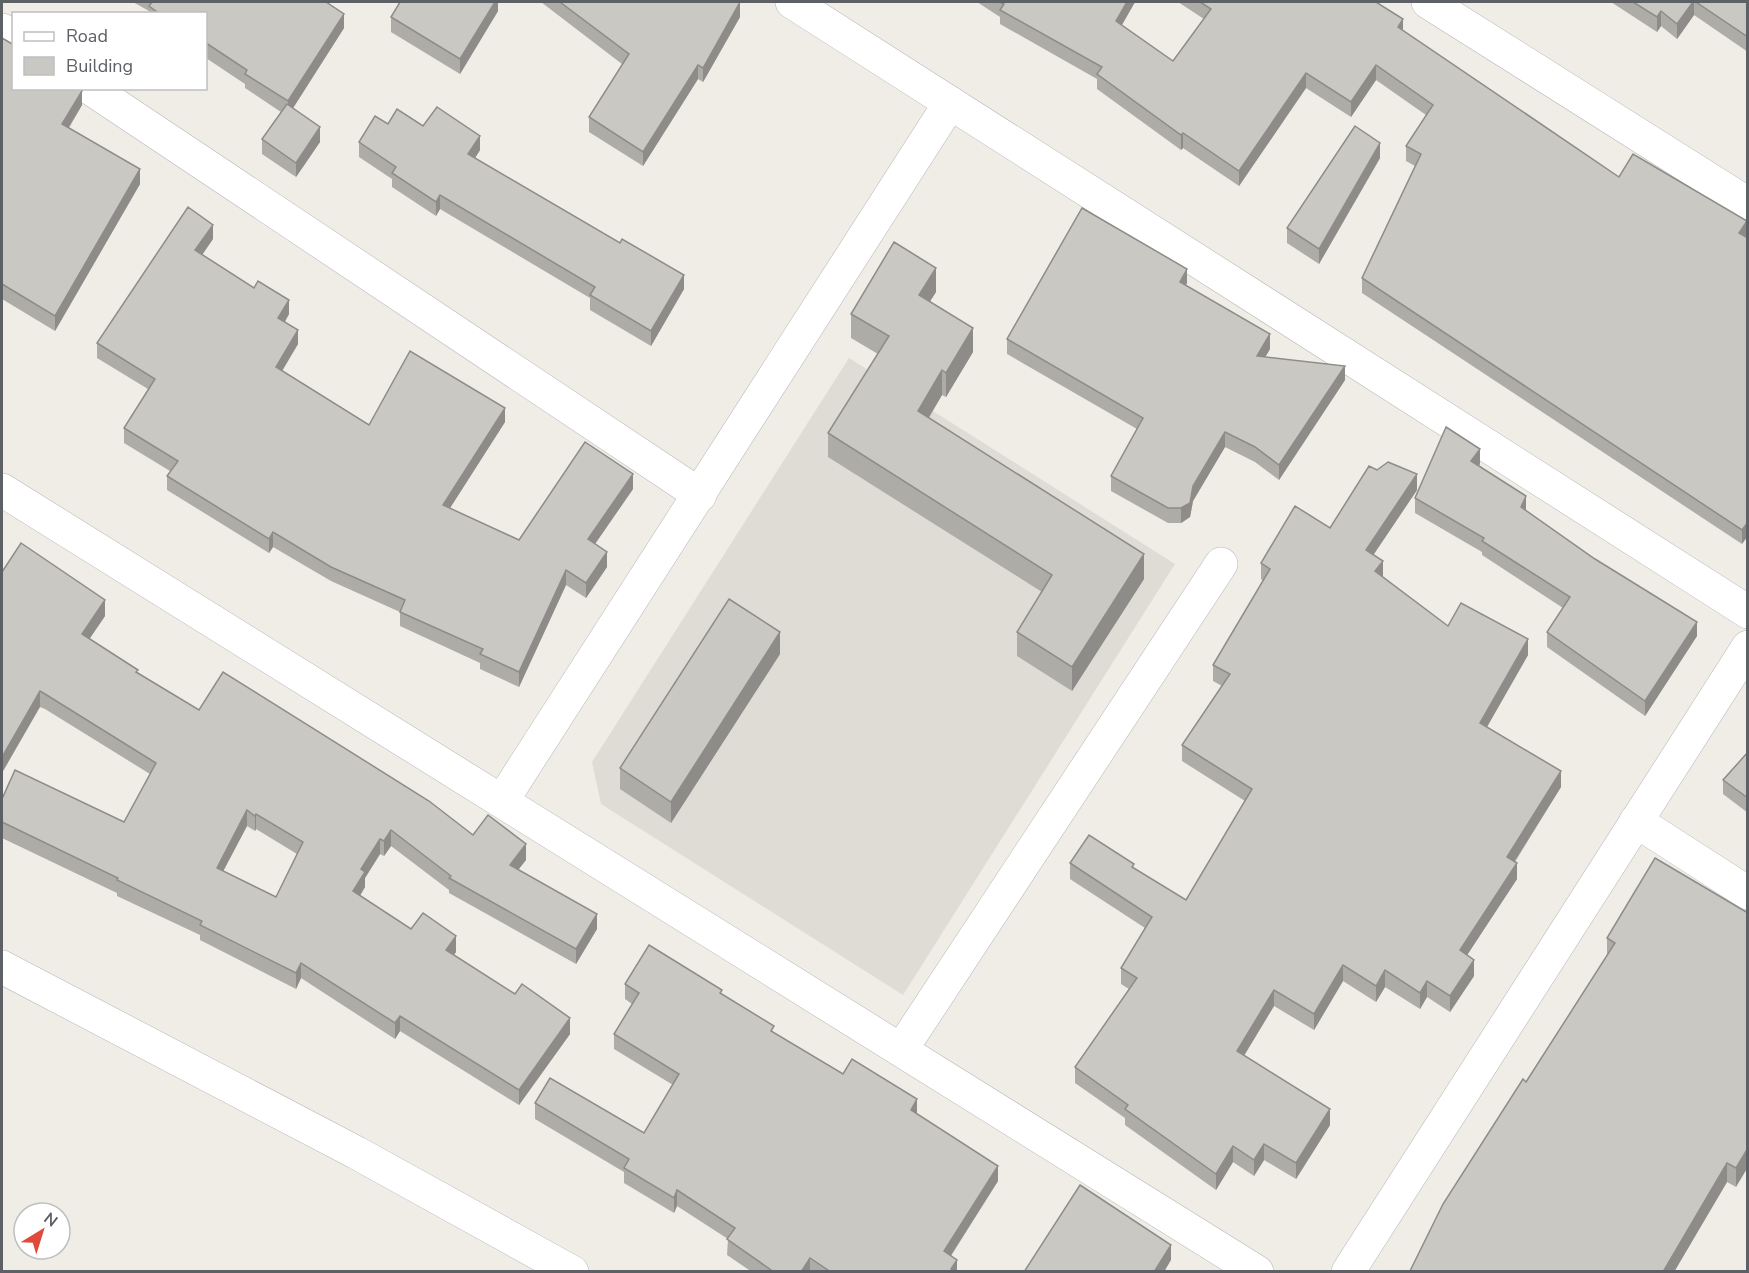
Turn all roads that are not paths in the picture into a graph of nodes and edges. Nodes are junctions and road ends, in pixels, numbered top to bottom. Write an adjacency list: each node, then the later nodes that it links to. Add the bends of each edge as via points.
1 (792, 2): 4 (street)
2 (1428, 2): 5 (street)
3 (93, 90): 7 (street)
4 (950, 103): 7 (street); 9 (street)
5 (1748, 204)
6 (2, 490): 11 (street)
7 (700, 495): 11 (street)
8 (1221, 564): 15 (street)
9 (1748, 612)
10 (1748, 647): 12 (street)
11 (502, 801): 15 (street)
12 (1636, 821): 13 (street); 18 (street)
13 (1748, 893)
14 (2, 967): 16 (street, via 336,1142)
15 (901, 1050): 17 (street)
16 (572, 1272)
17 (1257, 1272)
18 (1348, 1272)

